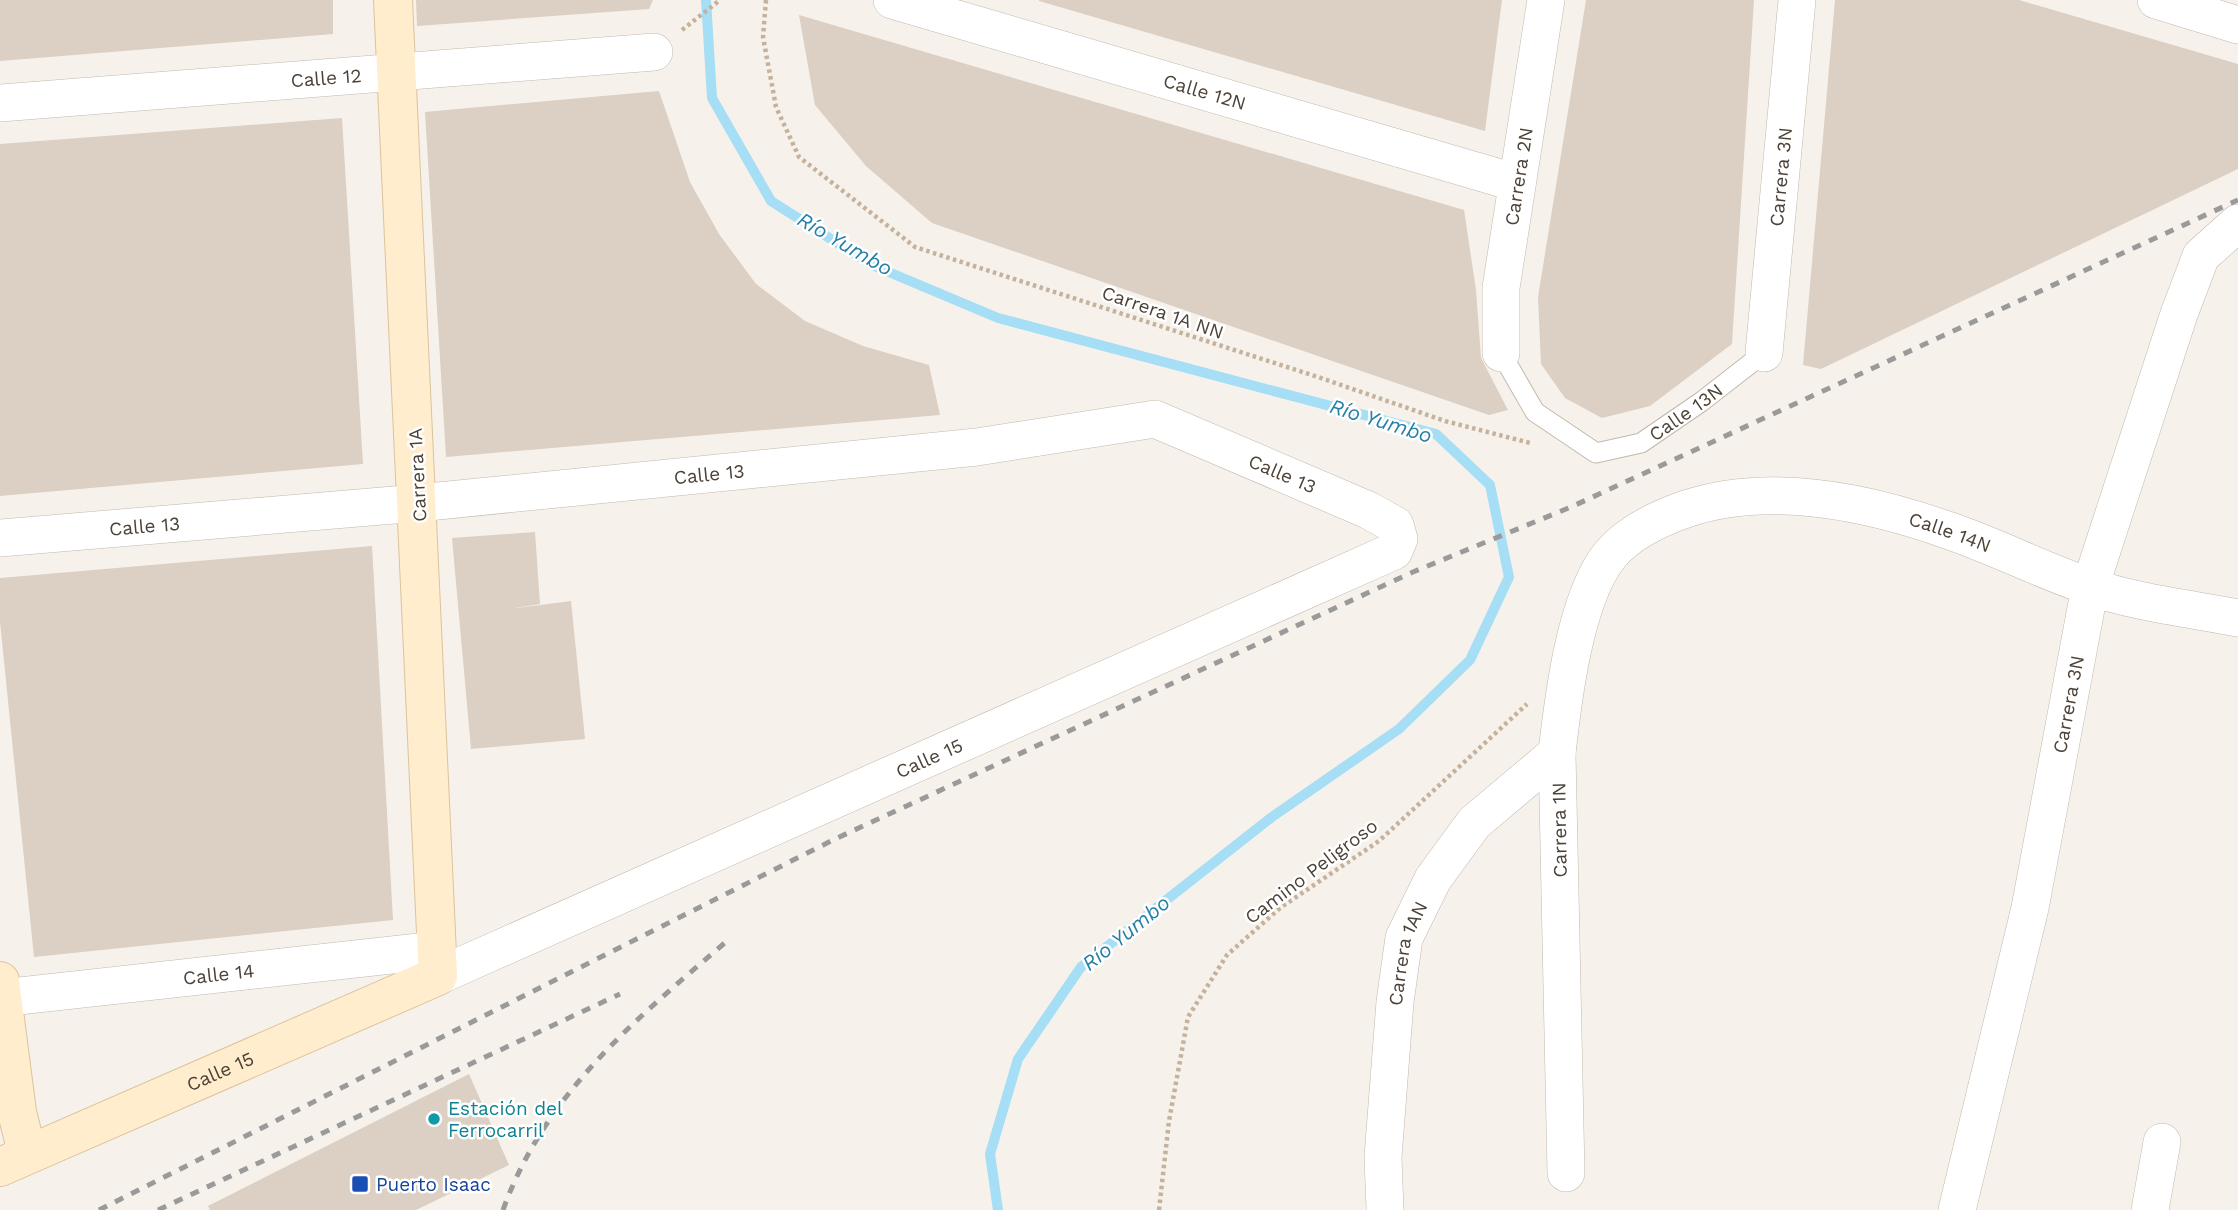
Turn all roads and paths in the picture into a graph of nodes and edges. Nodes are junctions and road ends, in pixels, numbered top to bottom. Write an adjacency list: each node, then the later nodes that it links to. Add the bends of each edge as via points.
1 (393, 0): 10 (street, Carrera 1A)
2 (720, 0): 9 (path)
3 (766, 0): 16 (path, Carrera 1A NN, via 763,37 776,107 799,157 915,247 1445,421)
4 (892, 0): 12 (street, Calle 12N)
5 (1546, 0): 12 (street, Carrera 2N)
6 (1797, 0): 15 (street, Carrera 3N)
7 (2156, 0): 8 (street)
8 (2238, 25)
9 (654, 52): 10 (street, Calle 12)
10 (396, 74): 11 (street, Calle 12); 17 (street, Carrera 1A)
11 (0, 103)
12 (1517, 183): 14 (street, Carrera 2N, via 1501,288)
13 (2238, 222): 21 (street, Carrera 3N, via 2202,256)
14 (1502, 353): 15 (lane, Calle 13N, via 1535,412 1596,453 1641,443)
15 (1764, 353)
16 (1538, 445)
17 (418, 503): 19 (street, Calle 13, via 976,447 1155,419); 20 (street, Calle 13); 25 (street, Carrera 1A)
18 (1657, 519): 21 (street, Calle 14N, via 1719,498 1793,496 1866,507 1949,530); 24 (street, Carrera 1N, via 1610,555 1585,603)
19 (1395, 525): 25 (street, Calle 15, via 1399,539 1394,551)
20 (0, 538)
21 (2090, 587): 22 (street, Calle 14N); 33 (street, Carrera 3N, via 2031,908)
22 (2238, 618)
23 (1532, 700): 31 (path, Camino Peligroso, via 1379,841 1280,908 1227,955 1188,1017)
24 (1557, 753): 30 (street, Carrera 1N); 32 (street, Carrera 1AN, via 1474,823 1433,879 1404,938 1383,1157)
25 (438, 963): 26 (street, Calle 14); 29 (street, Calle 15)
26 (1, 992): 27 (street)
27 (8, 1116): 29 (street)
28 (2162, 1142): 34 (street)
29 (13, 1160)
30 (1566, 1173)
31 (1159, 1210)
32 (1385, 1210)
33 (1957, 1210)
34 (2150, 1210)

